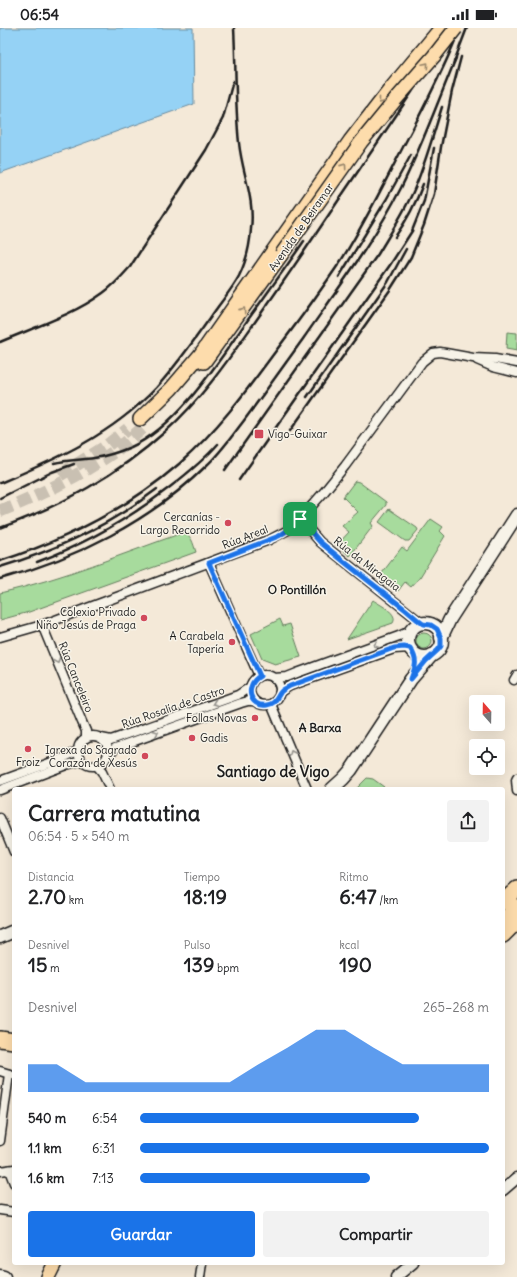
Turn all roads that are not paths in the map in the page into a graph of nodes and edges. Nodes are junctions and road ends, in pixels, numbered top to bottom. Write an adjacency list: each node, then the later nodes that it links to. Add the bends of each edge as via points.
1 (441, 28): 3 (main road, Avenida de Beiramar, one-way to 3, via 350,141)
2 (456, 28): 3 (main road, Avenida de Beiramar, one-way to 2, bridge, via 361,142)
3 (278, 252): 7 (main road, Avenida de Beiramar, via 212,353 179,394)
4 (473, 358): 5 (street, Rúa Areal); 6 (street, Rúa Areal, via 493,367); 9 (street, Rúa Areal, via 440,352 426,358 345,466)
5 (517, 363)
6 (517, 373)
7 (143, 422)
8 (517, 515): 11 (main road)
9 (300, 519): 10 (street, Rúa Areal, via 274,538); 13 (street, Rúa da Miragaia, via 320,542)
10 (209, 563): 12 (street, Rúa Areal); 19 (street)
11 (450, 619): 13 (main road, via 442,624); 16 (main road)
12 (42, 625): 15 (street, Rúa Areal); 26 (street, Rúa Canceleiro, one-way to 26, via 86,731)
13 (429, 625): 14 (main road, via 416,626); 16 (main road, via 440,633)
14 (412, 630): 17 (main road, via 408,640); 20 (street, one-way to 20, via 297,674)
15 (0, 637)
16 (441, 638): 18 (main road, via 441,646)
17 (412, 651): 18 (main road, via 423,657); 21 (main road, via 416,658); 23 (street, via 404,647 394,648)
18 (432, 655): 21 (main road)
19 (260, 676): 20 (street); 22 (street)
20 (274, 678): 23 (street)
21 (411, 679): 36 (main road, via 351,770)
22 (250, 687): 24 (street); 27 (street, Rúa Rosalía de Castro, one-way to 27, via 238,695 130,734 110,740)
23 (280, 692): 25 (street)
24 (254, 701): 25 (street, via 263,705); 29 (street, Rúa Rosalía de Castro, one-way to 24, via 126,743 241,703)
25 (271, 704): 35 (street, one-way to 25)
26 (86, 738): 27 (street); 28 (street, via 80,743)
27 (101, 738): 29 (street, via 106,743)
28 (78, 751): 30 (street); 33 (street)
29 (108, 755): 31 (street, via 102,764)
30 (81, 761): 31 (street, via 88,766); 37 (street)
31 (97, 766): 34 (street)
32 (517, 778): 38 (street)
33 (0, 781)
34 (109, 787)
35 (306, 787)
36 (334, 787)
37 (0, 790)
38 (517, 791)
39 (0, 818): 40 (street)
40 (12, 847)
41 (517, 878): 42 (highway)
42 (505, 888)
43 (517, 889): 45 (highway)
44 (517, 896): 46 (highway)
45 (505, 900)
46 (505, 907)
47 (517, 907): 48 (highway)
48 (505, 919)
49 (517, 921): 51 (highway)
50 (12, 932): 52 (main road)
51 (505, 933)
52 (0, 937)
53 (0, 1039): 54 (highway)
54 (12, 1041)
55 (0, 1071): 56 (street)
56 (12, 1075): 57 (street)
57 (0, 1141)
58 (11, 1170): 59 (street)
59 (0, 1171)
60 (517, 1178): 61 (street)
61 (505, 1188)
62 (0, 1210): 63 (street)
63 (12, 1212)
64 (54, 1265): 69 (main road)
65 (202, 1265): 70 (street)
66 (411, 1265): 71 (street)
67 (0, 1276): 68 (main road)
68 (4, 1277)
69 (48, 1277)
70 (200, 1277)
71 (396, 1277)

